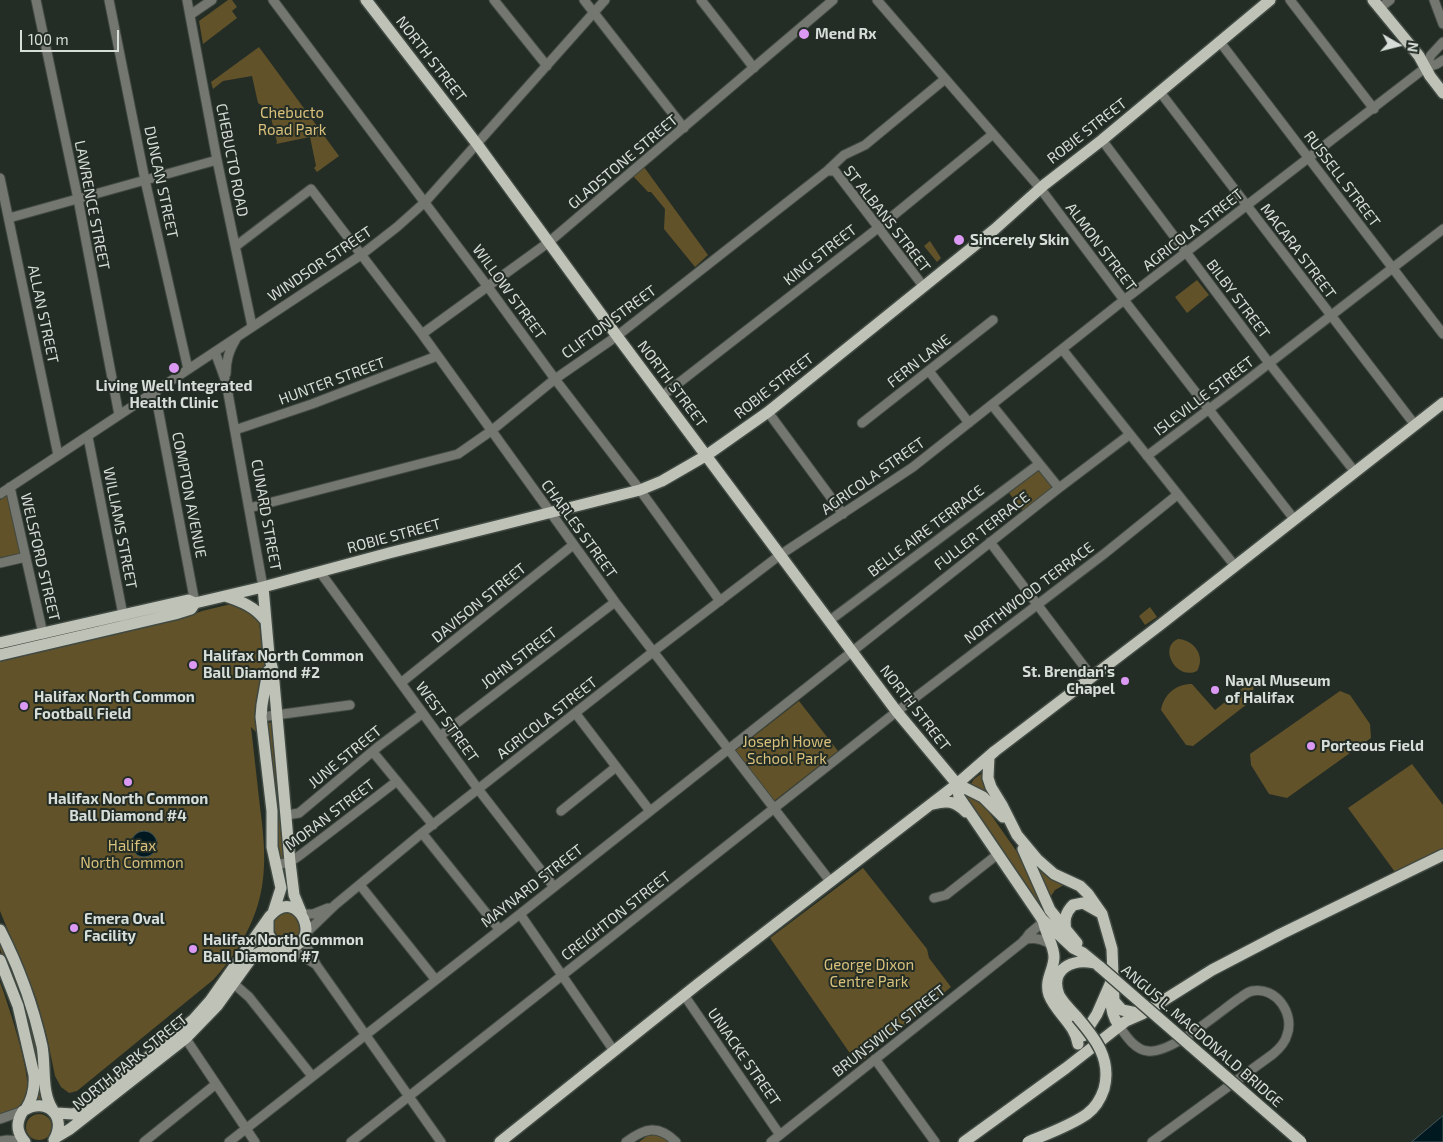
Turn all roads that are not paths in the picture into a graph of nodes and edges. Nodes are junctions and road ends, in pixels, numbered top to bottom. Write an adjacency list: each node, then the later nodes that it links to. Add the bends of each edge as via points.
1 (36, 0): 41 (street, LAWRENCE STREET)
2 (109, 0): 39 (street, DUNCAN STREET)
3 (187, 0): 19 (street, CHEBUCTO ROAD)
4 (212, 0): 19 (street)
5 (273, 0): 42 (street, WILLOW STREET)
6 (366, 0): 34 (main road, NORTH STREET)
7 (494, 0): 24 (street)
8 (584, 0): 18 (street)
9 (605, 0): 18 (street, WINDSOR STREET)
10 (701, 0): 25 (street)
11 (833, 0): 25 (street, GLADSTONE STREET)
12 (877, 0): 27 (street, ALMON STREET)
13 (1270, 0): 21 (main road, ROBIE STREET)
14 (1290, 0): 30 (street)
15 (1390, 0): 17 (street)
16 (1434, 0): 20 (street)
17 (1376, 4): 26 (main road, via 1419,56)
18 (594, 12): 24 (street, WINDSOR STREET); 31 (street)
19 (190, 15): 36 (street, CHEBUCTO ROAD)
20 (1443, 24)
21 (1220, 42): 28 (main road, ROBIE STREET); 35 (street, RUSSELL STREET)
22 (1443, 42): 26 (street, AGRICOLA STREET)
23 (1443, 60): 26 (street, AGRICOLA STREET)
24 (547, 66): 34 (street, WINDSOR STREET)
25 (754, 68): 31 (street, GLADSTONE STREET)
26 (1425, 68): 29 (main road); 30 (street, AGRICOLA STREET)
27 (945, 79): 32 (street, ALMON STREET); 37 (street, CLIFTON STREET, via 865,145 844,155)
28 (1160, 92): 33 (main road, ROBIE STREET); 43 (street, MACARA STREET)
29 (1443, 93)
30 (1374, 109): 35 (street, AGRICOLA STREET)
31 (684, 128): 47 (street, GLADSTONE STREET)
32 (993, 134): 40 (street, ALMON STREET); 45 (street, KING STREET)
33 (1102, 140): 40 (main road, ROBIE STREET); 49 (street, BILBY STREET)
34 (477, 144): 42 (street, WINDSOR STREET); 47 (main road, NORTH STREET)
35 (1309, 158): 43 (street, AGRICOLA STREET); 51 (street, RUSSELL STREET)
36 (217, 160): 39 (street); 48 (street, CHEBUCTO ROAD)
37 (827, 171): 45 (street, ST ALBANS STREET, via 835,172); 60 (street, CLIFTON STREET)
38 (0, 178): 44 (street, ALLAN STREET)
39 (145, 180): 41 (street); 66 (street, DUNCAN STREET)
40 (1040, 188): 53 (main road, ROBIE STREET); 54 (street, ALMON STREET)
41 (78, 199): 44 (street); 76 (street, LAWRENCE STREET)
42 (425, 202): 50 (street, WINDSOR STREET); 52 (street, WILLOW STREET)
43 (1247, 206): 49 (street, AGRICOLA STREET); 55 (street, MACARA STREET)
44 (9, 218): 84 (street, ALLAN STREET)
45 (878, 228): 53 (street, ST ALBANS STREET); 71 (street, KING STREET)
46 (1443, 229): 51 (street, ISLEVILLE STREET)
47 (550, 242): 52 (street, GLADSTONE STREET); 60 (main road, NORTH STREET)
48 (236, 246): 50 (street, CHARLES STREET, via 311,189); 57 (street, CHEBUCTO ROAD)
49 (1186, 254): 54 (street, AGRICOLA STREET); 65 (street, BILBY STREET)
50 (362, 255): 57 (street, WINDSOR STREET); 58 (street, CHARLES STREET)
51 (1392, 268): 55 (street, ISLEVILLE STREET); 59 (street, RUSSELL STREET)
52 (488, 287): 58 (street, GLADSTONE STREET); 68 (street, WILLOW STREET)
53 (924, 288): 75 (main road, ROBIE STREET)
54 (1124, 300): 62 (street, AGRICOLA STREET); 74 (street, ALMON STREET)
55 (1330, 316): 65 (street, ISLEVILLE STREET); 79 (street, MACARA STREET)
56 (993, 320): 67 (street, FERN LANE)
57 (252, 326): 61 (street, WINDSOR STREET)
58 (422, 334): 64 (street, CHARLES STREET)
59 (1443, 334)
60 (618, 336): 68 (street, CLIFTON STREET); 71 (main road, NORTH STREET)
61 (237, 337): 63 (street, WINDSOR STREET); 69 (street, CUNARD STREET, via 229,350)
62 (1062, 349): 73 (street, AGRICOLA STREET); 82 (street)
63 (215, 352): 66 (street, WINDSOR STREET); 69 (street, CUNARD STREET)
64 (437, 356): 80 (street, HUNTER STREET); 81 (street, CHARLES STREET)
65 (1269, 363): 74 (street, ISLEVILLE STREET); 88 (street, BILBY STREET)
66 (188, 369): 70 (street, WINDSOR STREET)
67 (929, 371): 77 (street, FERN LANE); 78 (street)
68 (555, 379): 81 (street, CLIFTON STREET); 91 (street, WILLOW STREET)
69 (226, 382): 80 (street, CUNARD STREET)
70 (155, 392): 76 (street, WINDSOR STREET); 109 (street, COMPTON AVENUE)
71 (662, 396): 85 (main road, NORTH STREET)
72 (1443, 403): 79 (main road)
73 (992, 405): 78 (street, AGRICOLA STREET); 87 (street)
74 (1209, 410): 86 (street, ISLEVILLE STREET); 97 (street, ALMON STREET)
75 (768, 412): 85 (main road, ROBIE STREET); 96 (street)
76 (119, 415): 83 (street, WINDSOR STREET)
77 (862, 423)
78 (969, 423): 96 (street, AGRICOLA STREET, via 913,467)
79 (1415, 425): 88 (main road)
80 (235, 430): 94 (street, CUNARD STREET)
81 (491, 430): 94 (street, CLIFTON STREET, via 458,454); 95 (street, CHARLES STREET)
82 (1129, 435): 86 (street); 90 (street, FULLER TERRACE)
83 (88, 437): 84 (street, WINDSOR STREET); 111 (street, WILLIAMS STREET)
84 (58, 455): 89 (street, WINDSOR STREET)
85 (707, 455): 91 (main road, ROBIE STREET); 100 (main road, NORTH STREET)
86 (1147, 456): 93 (street)
87 (1040, 464): 90 (street); 113 (street, BELLE AIRE TERRACE)
88 (1355, 472): 97 (main road)
89 (10, 487): 92 (street, WINDSOR STREET); 101 (street, WELSFORD STREET)
90 (1059, 488): 98 (street, FULLER TERRACE)
91 (640, 490): 95 (main road, ROBIE STREET); 107 (street, WILLOW STREET)
92 (0, 494)
93 (1177, 495): 103 (street); 110 (street, NORTHWOOD TERRACE)
94 (249, 508): 105 (street, CUNARD STREET)
95 (551, 512): 99 (street, CHARLES STREET); 104 (main road, ROBIE STREET)
96 (843, 514): 100 (street, AGRICOLA STREET)
97 (1294, 519): 103 (main road)
98 (990, 542): 110 (street); 116 (street, FULLER TERRACE)
99 (574, 545): 108 (street, CHARLES STREET); 121 (street, DAVISON STREET)
100 (780, 555): 107 (street, AGRICOLA STREET); 113 (main road, NORTH STREET)
101 (26, 557): 102 (street); 114 (street, WELSFORD STREET)
102 (0, 563)
103 (1234, 566): 120 (main road)
104 (320, 572): 105 (main road, ROBIE STREET); 121 (street, WEST STREET)
105 (263, 588): 106 (main road, ROBIE STREET); 112 (main road, CUNARD STREET)
106 (225, 596): 109 (main road, ROBIE STREET); 112 (main road, via 245,603)
107 (720, 601): 117 (street, AGRICOLA STREET)
108 (615, 602): 117 (street, CHARLES STREET); 128 (street, JOHN STREET)
109 (195, 603): 111 (main road, ROBIE STREET, via 188,600)
110 (1037, 604): 120 (street); 123 (street, NORTHWOOD TERRACE)
111 (124, 620): 114 (main road, ROBIE STREET); 118 (main road, ROBIE STREET)
112 (266, 620): 119 (main road, CUNARD STREET)
113 (830, 621): 116 (main road, NORTH STREET)
114 (43, 634): 115 (main road, ROBIE STREET)
115 (0, 643)
116 (852, 650): 123 (main road, NORTH STREET); 129 (street, MAYNARD STREET)
117 (653, 652): 124 (street, AGRICOLA STREET); 129 (street, CHARLES STREET)
118 (0, 655)
119 (269, 655): 125 (main road, CUNARD STREET); 127 (main road, CUNARD STREET)
120 (1092, 676): 131 (main road)
121 (402, 682): 128 (street, WEST STREET)
122 (350, 706): 125 (street)
123 (897, 712): 134 (main road, NORTH STREET); 137 (street, CREIGHTON STREET)
124 (576, 714): 132 (street); 135 (street, AGRICOLA STREET)
125 (276, 715): 127 (street); 140 (main road, CUNARD STREET)
126 (419, 716): 130 (street, JUNE STREET)
127 (261, 717): 148 (main road, CUNARD STREET)
128 (440, 736): 135 (street, WEST STREET)
129 (728, 750): 137 (street, CHARLES STREET); 139 (street, MAYNARD STREET)
130 (373, 752): 133 (street); 140 (street, JUNE STREET, via 299,812)
131 (989, 756): 134 (main road); 144 (main road, via 991,787)
132 (616, 767): 138 (street); 139 (street)
133 (398, 781): 142 (street); 147 (street, MORAN STREET)
134 (957, 784): 136 (main road); 141 (main road, NORTH STREET, via 959,796); 144 (main road, NORTH STREET, via 983,797)
135 (478, 789): 142 (street, AGRICOLA STREET); 151 (street, WEST STREET)
136 (927, 806): 141 (main road, via 954,802); 149 (main road)
137 (774, 809): 149 (street, CHARLES STREET); 171 (street, CREIGHTON STREET)
138 (561, 810)
139 (650, 811): 151 (street, MAYNARD STREET)
140 (287, 816): 147 (main road, CUNARD STREET)
141 (974, 820): 145 (main road, NORTH STREET)
142 (433, 825): 143 (street, AGRICOLA STREET)
143 (422, 833): 150 (street, AGRICOLA STREET); 159 (street)
144 (1017, 835): 156 (main road, via 1050,870 1080,886); 158 (main road, NORTH STREET)
145 (998, 854): 152 (street, via 946,895); 158 (main road, NORTH STREET)
146 (1443, 855): 175 (main road, via 1280,934 1212,970)
147 (290, 862): 148 (street, MORAN STREET); 154 (main road, CUNARD STREET, via 294,895)
148 (276, 865): 157 (main road, CUNARD STREET, via 281,888)
149 (830, 881): 174 (main road)
150 (360, 885): 153 (street, AGRICOLA STREET); 172 (street)
151 (554, 887): 155 (street, MAYNARD STREET)
152 (934, 898)
153 (335, 905): 154 (street, AGRICOLA STREET, via 314,914); 162 (street, AGRICOLA STREET)
154 (301, 913): 157 (main road, via 287,907); 162 (main road, via 305,920)
155 (520, 914): 159 (street, MAYNARD STREET); 171 (street)
156 (1102, 914): 161 (main road, via 1088,904 1077,903 1066,915); 170 (main road, via 1112,949)
157 (270, 916): 165 (main road, via 267,929 270,938); 177 (main road, NORTH PARK STREET)
158 (1045, 917): 161 (main road, ANGUS L. MACDONALD BRIDGE); 163 (street, BRUNSWICK STREET); 164 (main road); 166 (main road, ANGUS L. MACDONALD BRIDGE, via 1073,948)
159 (498, 929): 172 (street, MAYNARD STREET)
160 (0, 930): 187 (main road, via 32,1010 42,1049 47,1098)
161 (1066, 931): 166 (main road, ANGUS L. MACDONALD BRIDGE)
162 (305, 934): 165 (main road, via 301,941); 169 (street)
163 (1024, 940): 164 (street, via 1038,938); 181 (street, BRUNSWICK STREET)
164 (1051, 944): 179 (main road, via 1054,957 1048,993 1073,1030)
165 (286, 946): 169 (street); 173 (main road, NORTH PARK STREET, via 253,956)
166 (1083, 953): 168 (main road, ANGUS L. MACDONALD BRIDGE)
167 (0, 960): 186 (main road, via 18,1006 34,1075 32,1097)
168 (1097, 965): 205 (main road, bridge, via 1078,961 1066,966 1061,971 1057,986 1063,1001 1102,1052 1106,1063 1102,1094 1087,1113); 207 (main road, ANGUS L. MACDONALD BRIDGE, bridge)
169 (317, 966): 178 (street)
170 (1113, 975): 175 (main road, via 1114,1001 1118,1007); 176 (main road, via 1111,1010); 179 (main road, via 1097,1014)
171 (562, 976): 180 (street); 185 (street, CREIGHTON STREET)
172 (435, 979): 178 (street, MAYNARD STREET)
173 (233, 983): 177 (main road, NORTH PARK STREET, via 217,1006); 183 (street, via 249,997)
174 (684, 995): 180 (main road); 190 (street, UNIACKE STREET)
175 (1142, 1014): 176 (main road)
176 (1119, 1026): 182 (main road); 206 (street, via 1130,1042 1146,1051 1156,1051 1172,1046 1238,998 1254,991 1273,996 1289,1015 1288,1035 1283,1045)
177 (184, 1034): 184 (street); 187 (main road, NORTH PARK STREET, via 85,1109 73,1114); 191 (main road, NORTH PARK STREET)
178 (365, 1035): 183 (street, MAYNARD STREET); 185 (street)
179 (1078, 1044): 182 (main road)
180 (614, 1051): 199 (main road)
181 (875, 1059): 190 (street, BRUNSWICK STREET); 203 (street)
182 (1066, 1068): 204 (main road)
183 (312, 1076): 189 (street, MAYNARD STREET)
184 (216, 1084): 189 (street); 194 (street)
185 (409, 1097): 197 (street, CREIGHTON STREET); 198 (street)
186 (24, 1110): 187 (main road, NORTH PARK STREET, via 42,1106); 188 (street); 193 (main road, via 18,1122)
187 (54, 1112): 191 (main road, via 58,1125)
188 (0, 1119)
189 (246, 1128): 195 (street, MAYNARD STREET); 196 (street)
190 (780, 1134): 202 (street, BRUNSWICK STREET)
191 (54, 1140)
192 (0, 1141): 193 (street)
193 (24, 1141)
194 (144, 1142)
195 (229, 1142)
196 (255, 1142)
197 (351, 1142)
198 (440, 1142)
199 (500, 1142)
200 (626, 1142): 201 (street, via 639,1133 659,1129)
201 (676, 1142)
202 (771, 1142)
203 (935, 1142)
204 (964, 1142)
205 (1028, 1142)
206 (1152, 1142)
207 (1301, 1142)

